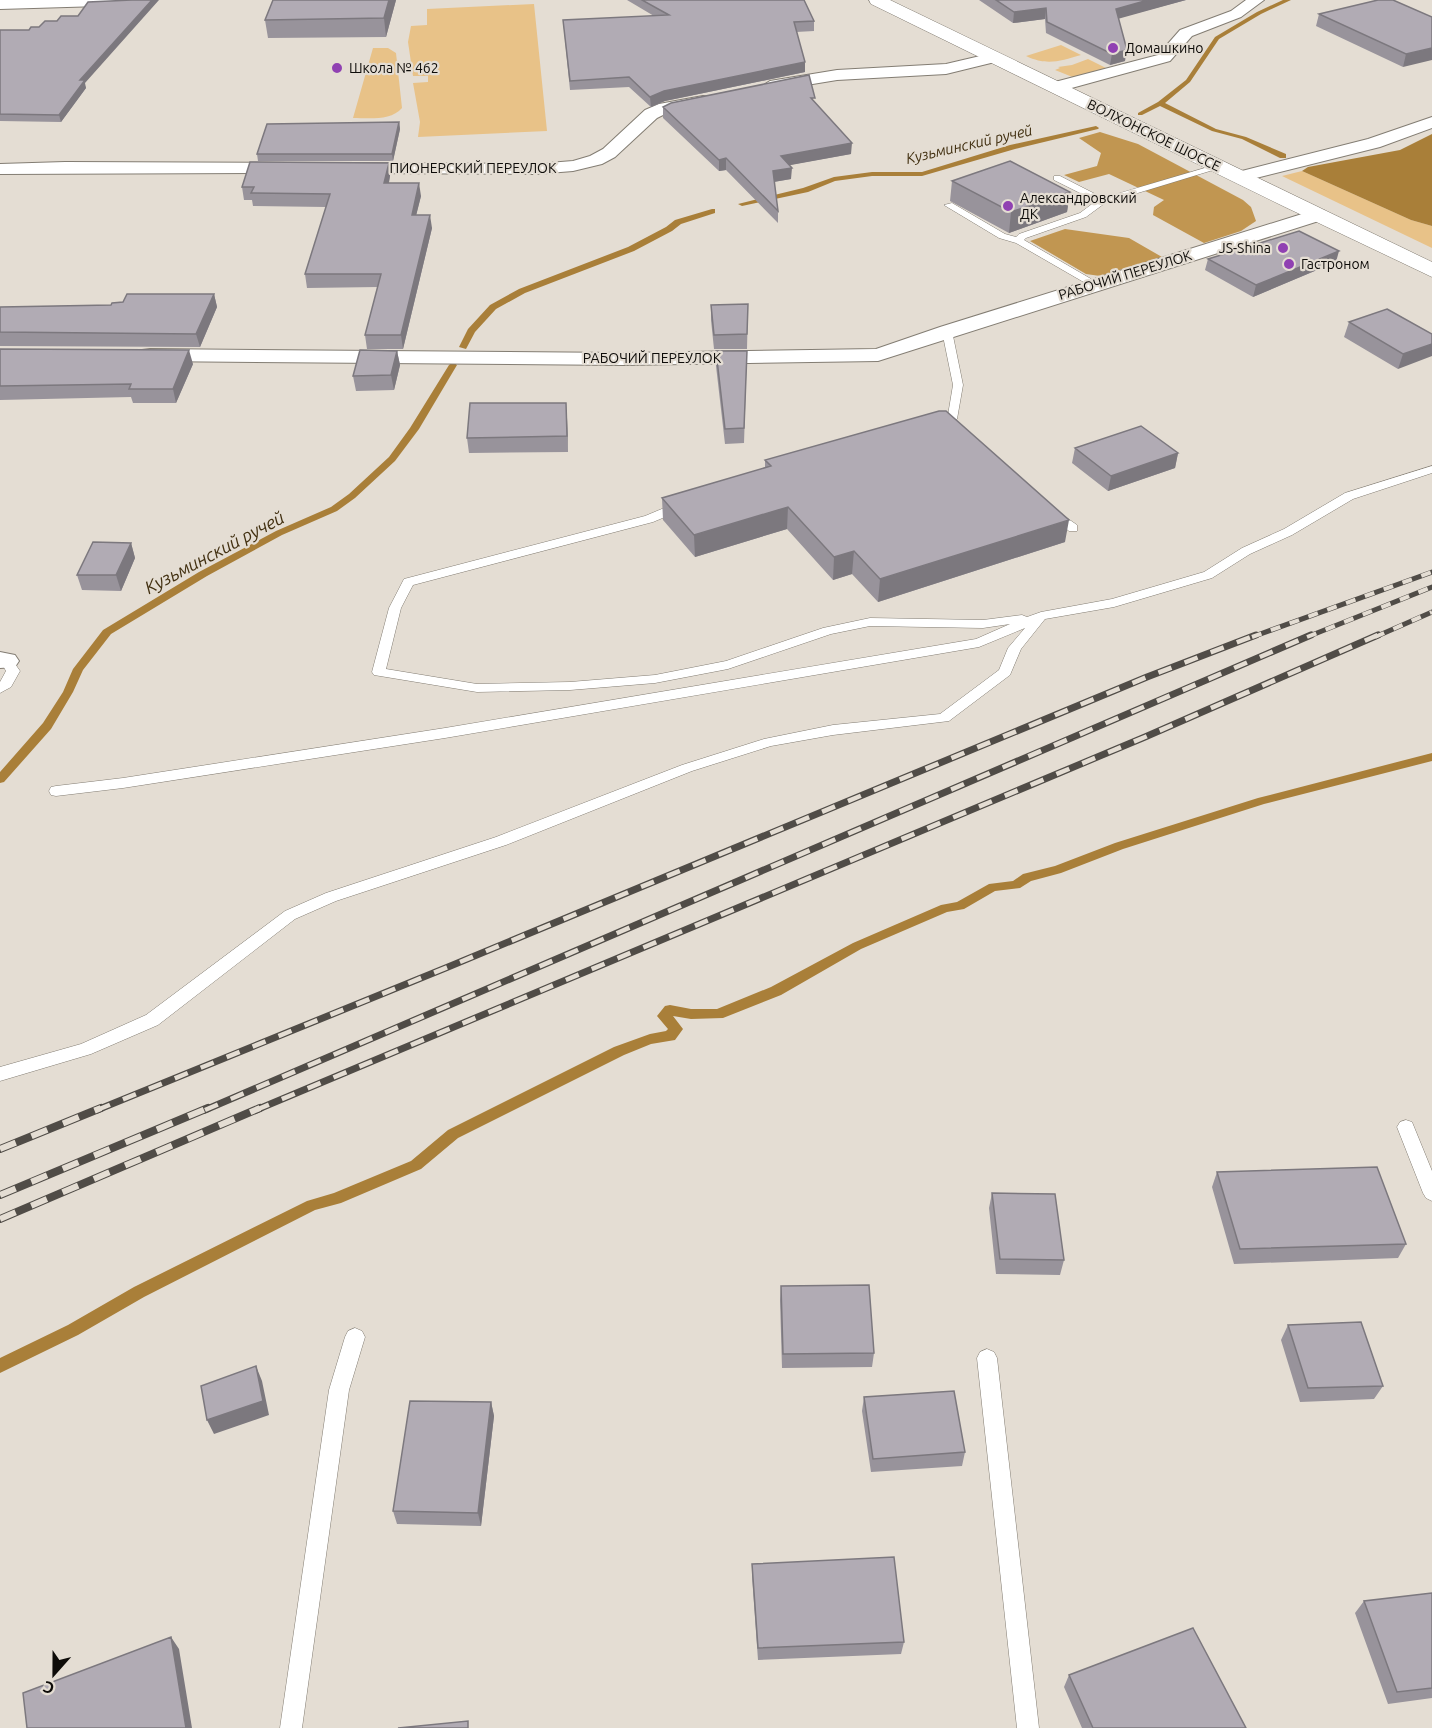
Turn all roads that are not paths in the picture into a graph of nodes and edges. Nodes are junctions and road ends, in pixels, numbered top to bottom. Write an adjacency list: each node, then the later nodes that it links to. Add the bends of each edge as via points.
1 (134, 0): 4 (street)
2 (877, 0): 5 (main road, ВОЛХОНСКОЕ ШОССЕ)
3 (1256, 0): 6 (street, via 1236,14 1186,33 1164,58)
4 (0, 4)
5 (993, 58): 6 (main road, ВОЛХОНСКОЕ ШОССЕ); 7 (street, via 946,69 837,75)
6 (1057, 87): 10 (main road, ВОЛХОНСКОЕ ШОССЕ)
7 (756, 90)
8 (716, 99): 12 (street, ПИОНЕРСКИЙ ПЕРЕУЛОК, via 651,114 609,153 573,166)
9 (1432, 122): 14 (street, via 1374,143)
10 (1218, 167): 14 (main road, ВОЛХОНСКОЕ ШОССЕ); 16 (lane)
11 (309, 168): 13 (street)
12 (332, 168)
13 (0, 169)
14 (1240, 177): 18 (main road, ВОЛХОНСКОЕ ШОССЕ)
15 (1057, 178): 16 (lane)
16 (1102, 201): 19 (lane, via 1083,215 1022,236)
17 (949, 205): 19 (lane, via 1002,237)
18 (1318, 215): 20 (main road, ВОЛХОНСКОЕ ШОССЕ); 21 (street, РАБОЧИЙ ПЕРЕУЛОК)
19 (1018, 241): 21 (lane)
20 (1432, 270)
21 (1095, 285): 22 (street, РАБОЧИЙ ПЕРЕУЛОК)
22 (947, 331): 23 (street, РАБОЧИЙ ПЕРЕУЛОК, via 878,356 624,359); 24 (lane, via 958,385 952,417 946,426)
23 (134, 355)
24 (918, 427)
25 (1432, 469): 29 (lane, via 1349,496 1208,576 1114,603)
26 (690, 502): 29 (lane, via 649,519 408,582 395,608 379,672 477,688 644,680 728,665 828,631 870,622 983,624)
27 (1047, 507): 28 (lane)
28 (1073, 528)
29 (1041, 616): 32 (lane, via 979,643 469,729); 33 (lane, via 1015,648 1005,672 944,718 833,730 769,742 331,897 290,915 152,1020 85,1049)
30 (3, 660): 31 (lane, via 13,670)
31 (0, 689)
32 (56, 791)
33 (0, 1074)
34 (1406, 1127): 35 (lane)
35 (1432, 1193)
36 (355, 1337): 38 (lane, via 339,1390)
37 (987, 1358): 39 (lane)
38 (291, 1728)
39 (1028, 1728)

